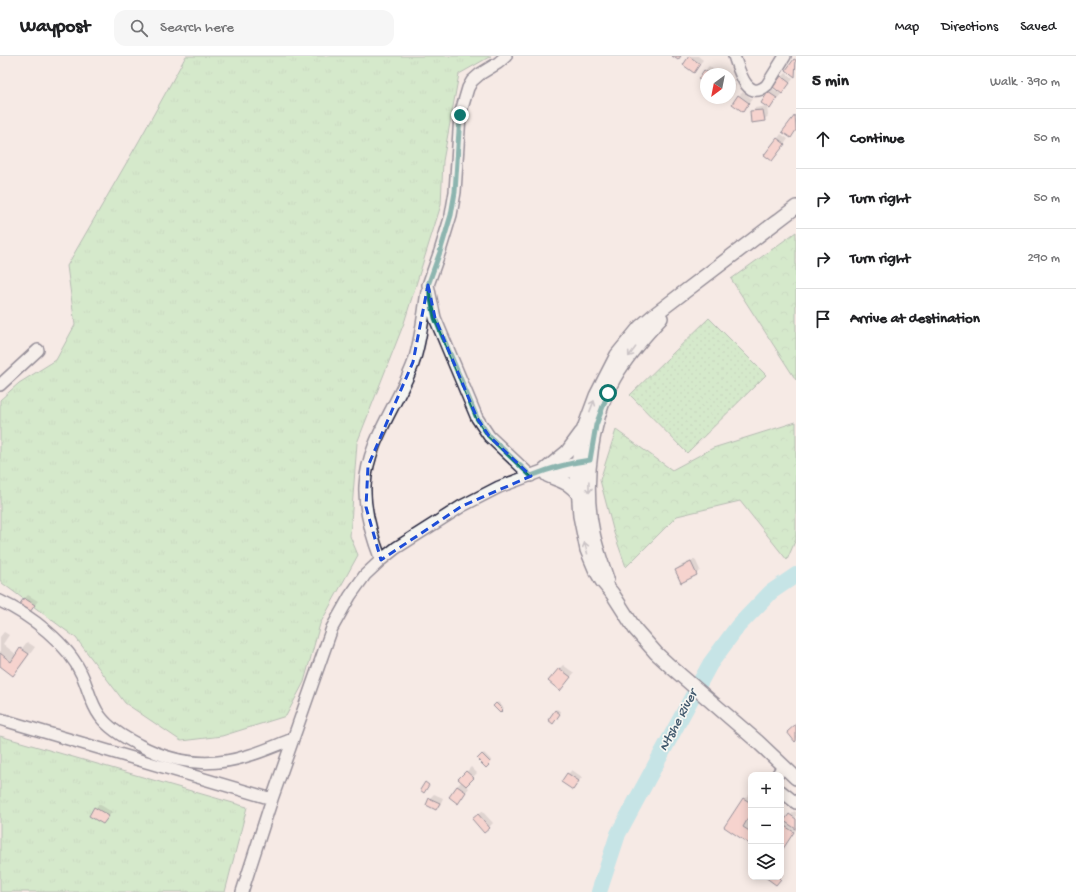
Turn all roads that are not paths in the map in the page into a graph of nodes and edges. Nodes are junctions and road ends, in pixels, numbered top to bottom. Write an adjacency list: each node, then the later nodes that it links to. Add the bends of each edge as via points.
1 (506, 56): 5 (street, via 472,80 468,88 460,115 451,215)
2 (734, 56): 3 (street, via 745,83 750,89 756,90 764,88)
3 (785, 56)
4 (796, 207): 6 (street)
5 (428, 285): 11 (street, via 435,318 477,418 489,436); 13 (street, via 413,362 376,442 368,466 365,486 366,507)
6 (685, 291): 9 (street, one-way to 6, via 596,396 617,355 640,327); 10 (street, one-way to 10, via 618,371 601,408)
7 (38, 350): 8 (street)
8 (0, 385)
9 (583, 431): 10 (street); 11 (street, via 567,452)
10 (583, 466): 11 (street); 12 (street); 14 (street, one-way to 14, via 593,533)
11 (539, 474): 12 (street, via 563,481); 13 (street, via 499,487 462,506)
12 (579, 495): 14 (street, one-way to 12, via 598,575 587,550 580,516)
13 (381, 560): 17 (street, via 365,575 332,628)
14 (612, 593): 18 (street, via 635,629 670,666 758,742)
15 (0, 601): 17 (street, via 30,619 65,648 81,673 100,716 130,741 153,753 200,763 222,762 247,756)
16 (0, 719): 21 (street)
17 (292, 739): 21 (street)
18 (780, 771): 19 (street)
19 (796, 778)
20 (784, 793): 22 (street)
21 (272, 799): 23 (street)
22 (796, 803)
23 (242, 892)

